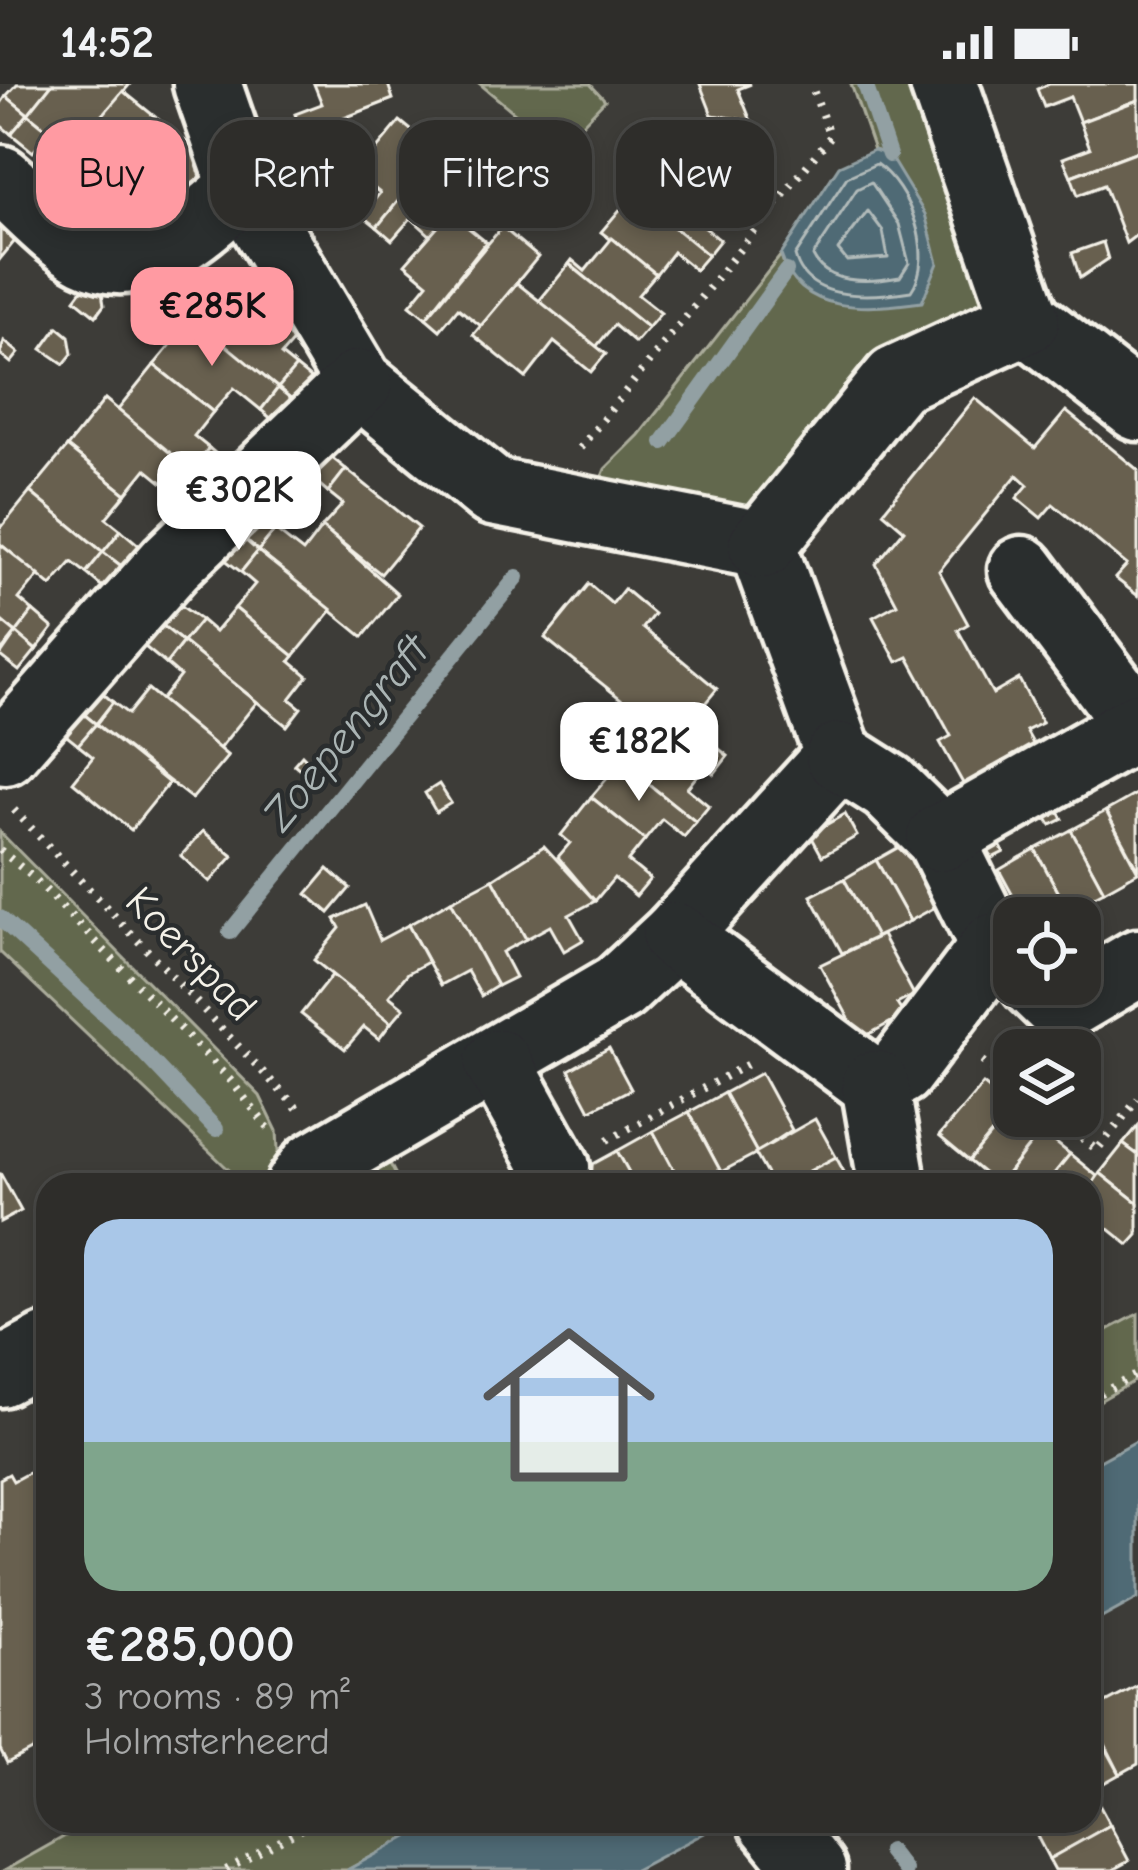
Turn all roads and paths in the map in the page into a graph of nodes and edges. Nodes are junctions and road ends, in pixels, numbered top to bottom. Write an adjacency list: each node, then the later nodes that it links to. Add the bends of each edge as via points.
1 (207, 84): 4 (street)
2 (812, 84): 11 (path, via 830,137 581,443)
3 (944, 84): 8 (street)
4 (220, 120)
5 (0, 179): 6 (street, via 88,252 123,260 166,249)
6 (210, 215)
7 (268, 228): 9 (street)
8 (1026, 320): 10 (street); 12 (street, via 896,380)
9 (359, 383): 11 (street, via 493,491); 16 (street, via 171,563)
10 (1138, 407)
11 (572, 509): 12 (street)
12 (762, 545): 15 (street)
13 (1022, 570): 14 (street)
14 (1138, 726): 17 (street)
15 (839, 756): 17 (street, via 888,787); 20 (street)
16 (2, 773): 32 (path, Koerspad, via 285,1094 308,1129)
17 (940, 838): 19 (street)
18 (0, 850): 31 (path, via 231,1081)
19 (993, 930)
20 (675, 936): 24 (street); 25 (street, via 620,988)
21 (1138, 963): 23 (street)
22 (993, 985): 26 (street)
23 (1101, 985)
24 (806, 1032): 26 (street); 29 (path)
25 (498, 1063): 29 (street); 33 (street)
26 (875, 1084): 30 (street)
27 (1138, 1099): 28 (path, via 1097,1150)
28 (1080, 1137)
29 (556, 1167)
30 (890, 1170)
31 (304, 1173)
32 (307, 1173)
33 (312, 1173)
34 (36, 1354): 35 (street)
35 (0, 1373)
36 (1138, 1374): 37 (path)
37 (1101, 1393)
38 (293, 1833): 40 (path)
39 (782, 1833): 41 (street)
40 (226, 1870)
41 (812, 1870)

